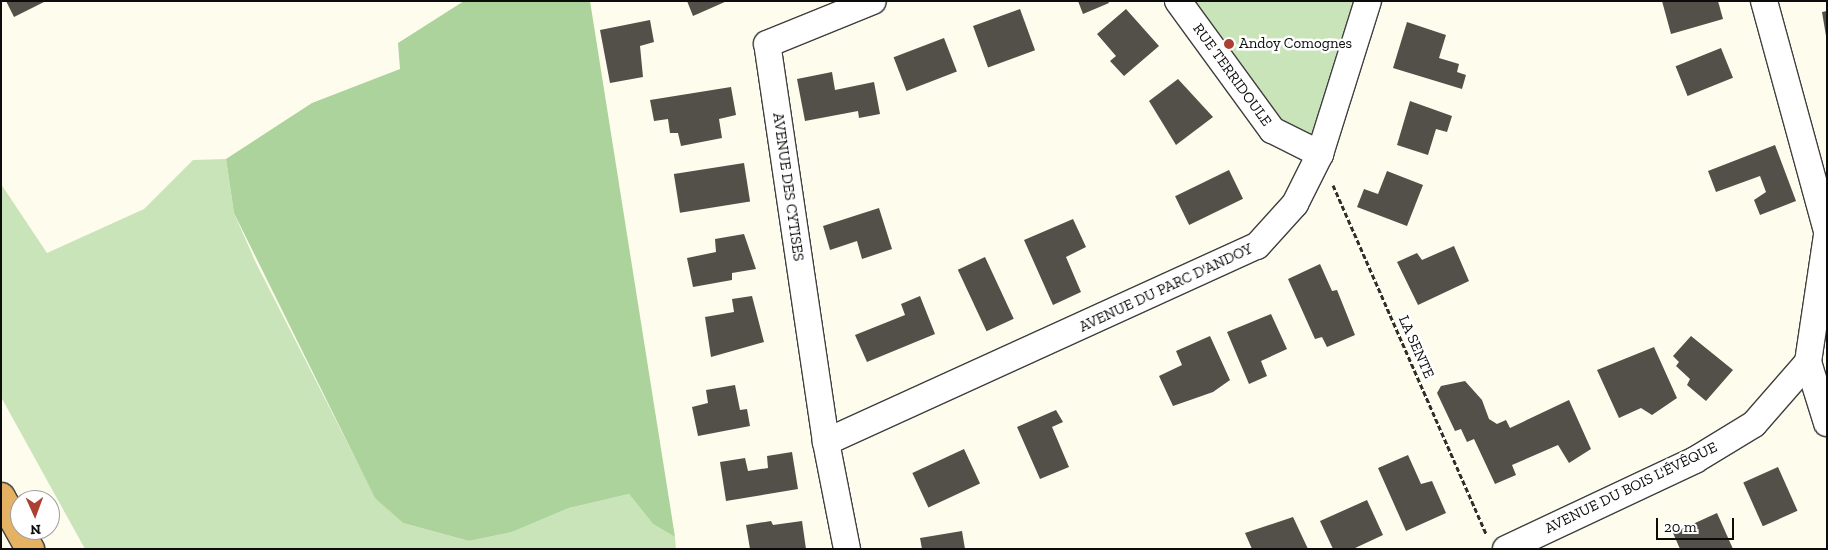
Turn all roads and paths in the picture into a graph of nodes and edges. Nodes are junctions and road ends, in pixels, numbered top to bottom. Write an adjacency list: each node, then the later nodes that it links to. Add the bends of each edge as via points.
1 (872, 1): 10 (street, AVENUE DES CYTISES, via 767,44)
2 (1178, 1): 5 (street, RUE TERRIDOULE, via 1272,130)
3 (1368, 1): 5 (street, AVENUE DU PARC D'ANDOY)
4 (1764, 1): 6 (street)
5 (1320, 154): 10 (street, AVENUE DU PARC D'ANDOY, via 1295,204 1257,246); 12 (path, LA SENTE)
6 (1827, 231)
7 (1827, 235): 8 (street)
8 (1808, 362): 9 (street); 12 (street, AVENUE DU BOIS L'ÉVÊQUE, via 1754,424 1695,460)
9 (1827, 423)
10 (826, 442): 14 (street)
11 (1, 497): 13 (highway)
12 (1497, 544)
13 (30, 549)
14 (847, 549)

